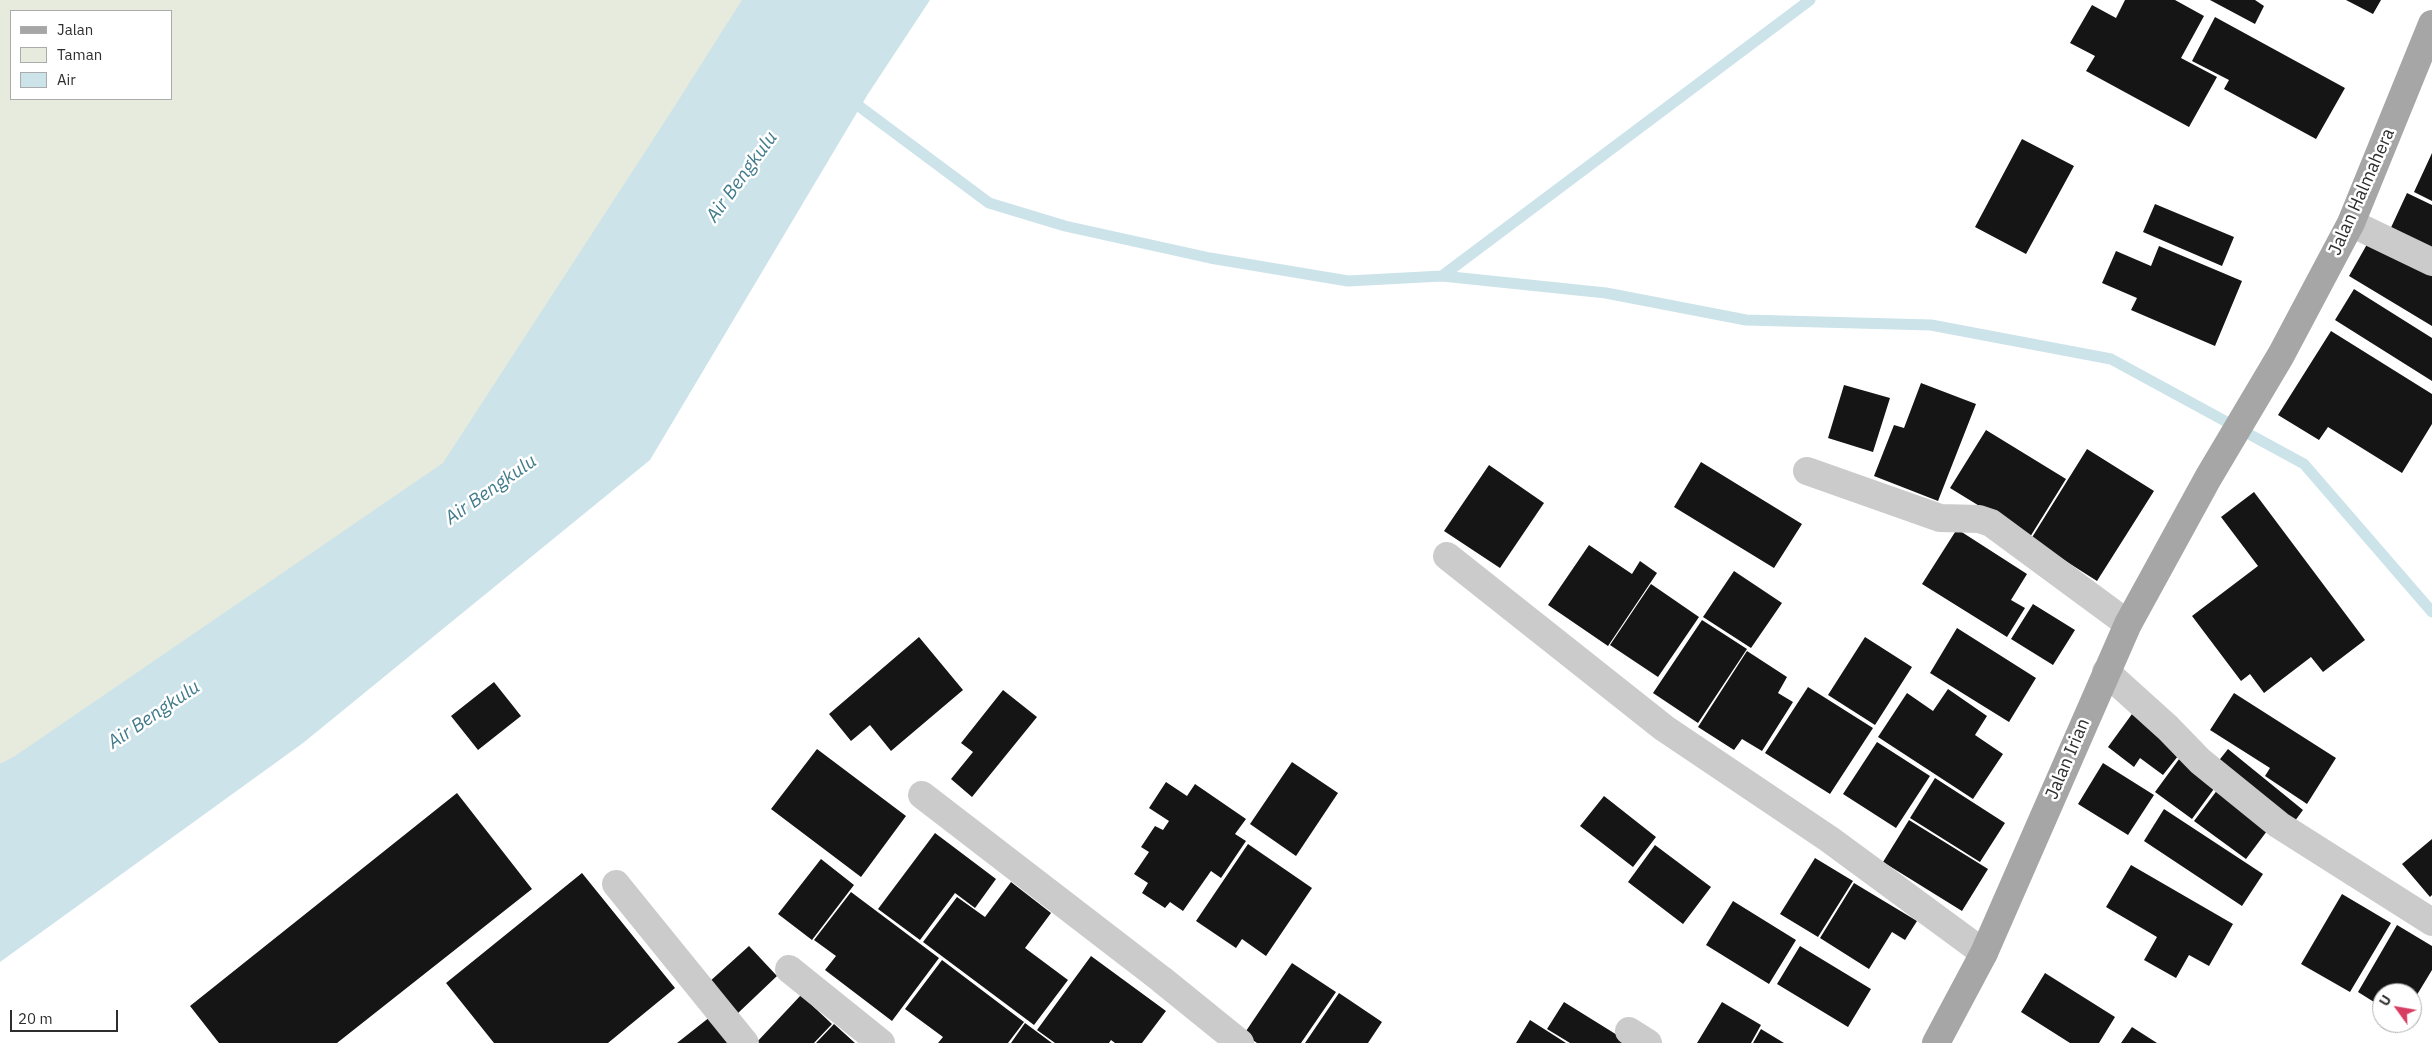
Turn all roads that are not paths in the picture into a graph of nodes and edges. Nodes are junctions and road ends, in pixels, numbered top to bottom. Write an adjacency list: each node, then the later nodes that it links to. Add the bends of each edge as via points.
1 (2432, 24): 2 (main road, Jalan Halmahera)
2 (2351, 223): 3 (street); 5 (main road, Jalan Halmahera, via 2281,355)
3 (2432, 262)
4 (1807, 471): 7 (street, via 1940,518 1979,519 1991,523)
5 (2208, 478): 7 (main road, Jalan Irian)
6 (1447, 556): 12 (street, via 1664,728 1828,839)
7 (2128, 624): 8 (main road, Jalan Irian)
8 (2106, 672): 11 (street, via 2200,762 2264,813); 12 (main road, Jalan Irian)
9 (922, 795): 16 (street)
10 (616, 884): 14 (street)
11 (2432, 922)
12 (1984, 954): 17 (main road, Jalan Irian)
13 (789, 969): 15 (street)
14 (745, 1043)
15 (881, 1043)
16 (1240, 1043)
17 (1936, 1043)

